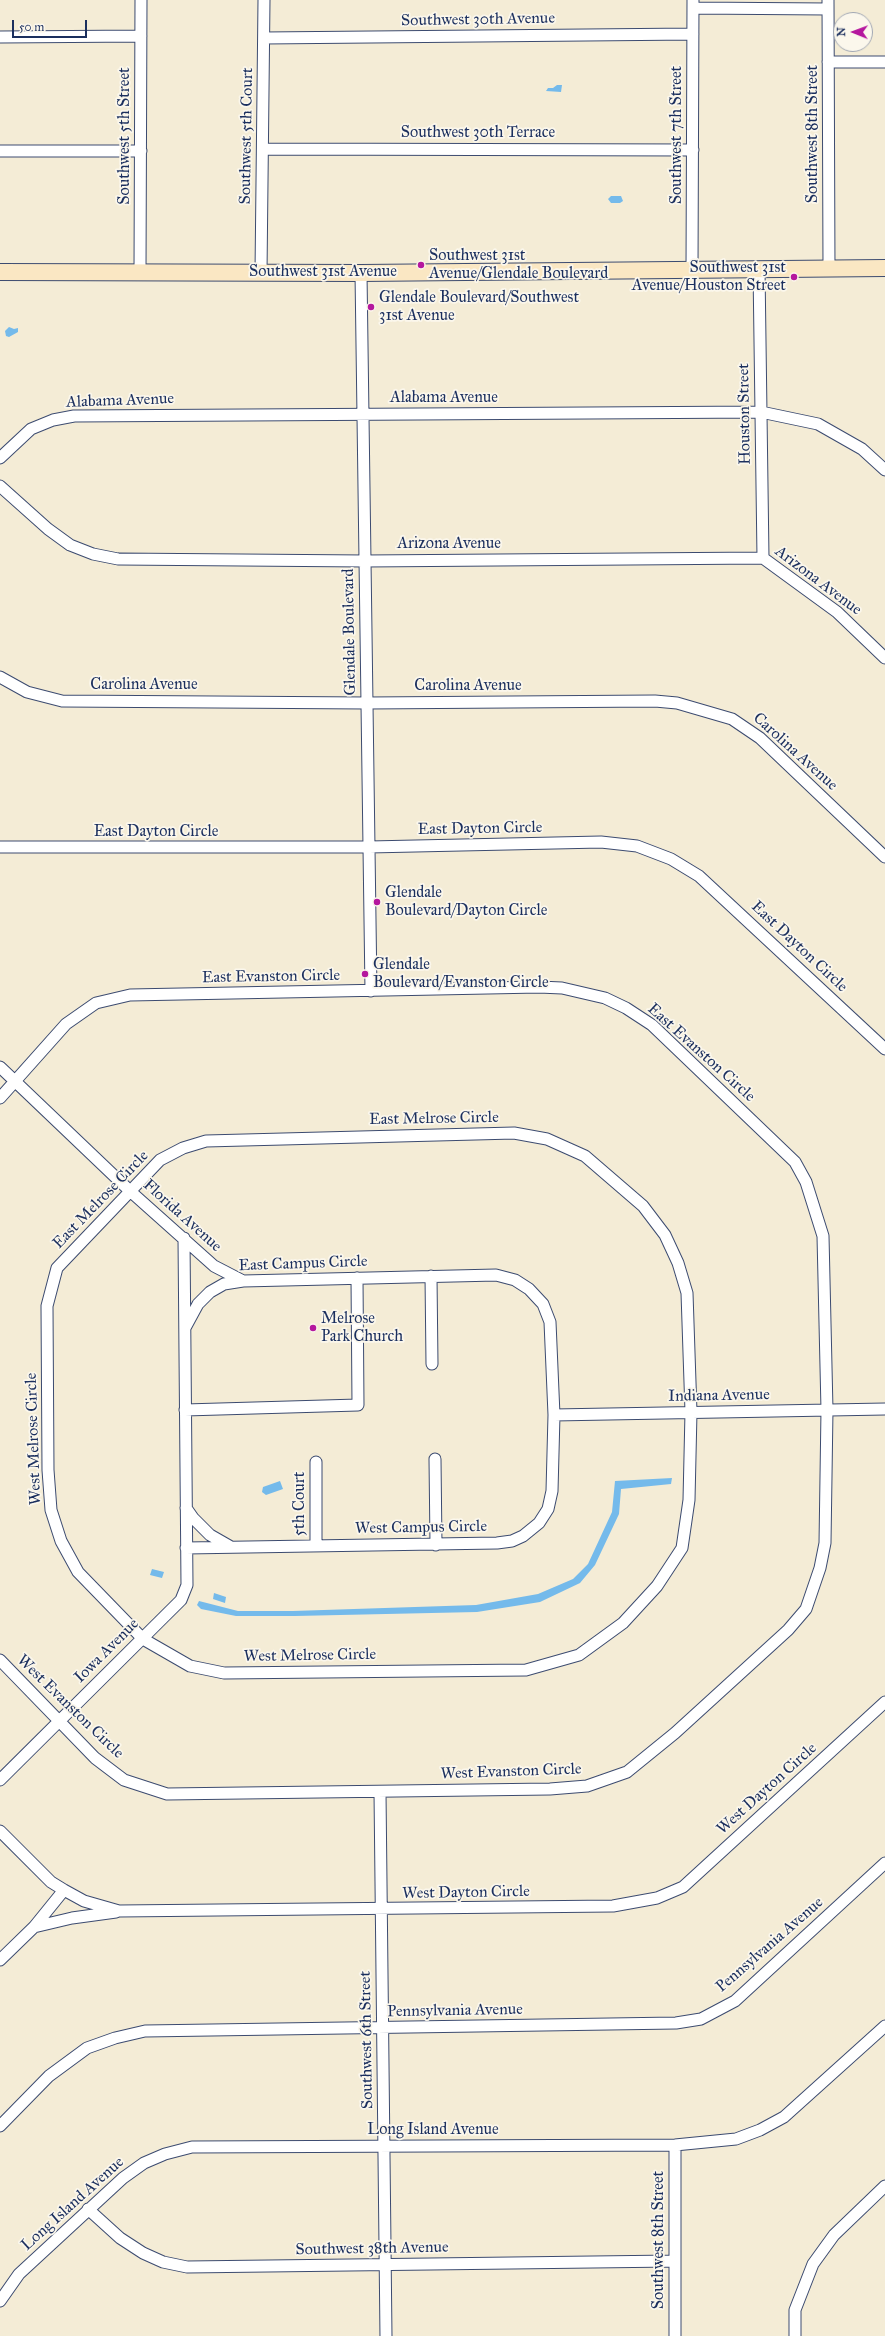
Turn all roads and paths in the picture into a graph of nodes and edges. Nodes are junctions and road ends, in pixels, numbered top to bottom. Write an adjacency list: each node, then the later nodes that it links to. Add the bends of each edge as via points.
1 (141, 0): 6 (street, Southwest 5th Street)
2 (264, 0): 8 (street, Southwest 5th Court)
3 (693, 4): 4 (street); 5 (street, Southwest 7th Street)
4 (828, 4): 9 (street, Southwest 8th Street)
5 (693, 34): 8 (street, Southwest 30th Avenue); 12 (street, Southwest 7th Street)
6 (141, 36): 7 (street); 14 (street, Southwest 5th Street)
7 (0, 37)
8 (264, 38): 11 (street, Southwest 5th Court)
9 (828, 62): 10 (street); 15 (street, Southwest 8th Street)
10 (885, 62)
11 (263, 149): 12 (street, Southwest 30th Terrace); 21 (street, Southwest 5th Court)
12 (693, 150): 18 (street, Southwest 7th Street)
13 (0, 151): 14 (street)
14 (140, 151): 19 (street, Southwest 5th Street)
15 (829, 268): 16 (main road, Southwest 31st Avenue); 17 (main road, Southwest 31st Avenue)
16 (885, 268)
17 (759, 269): 18 (main road, Southwest 31st Avenue); 23 (street, Houston Street)
18 (692, 270): 22 (main road, Southwest 31st Avenue)
19 (140, 271): 20 (main road, Southwest 31st Avenue); 21 (main road, Southwest 31st Avenue)
20 (0, 272)
21 (261, 273): 22 (main road, Southwest 31st Avenue)
22 (361, 273): 24 (street, Glendale Boulevard)
23 (761, 412): 24 (street, Alabama Avenue); 26 (street, Alabama Avenue, via 818,424 862,449); 28 (street, Houston Street)
24 (363, 415): 25 (street, Alabama Avenue, via 74,416 53,420 31,429); 29 (street, Glendale Boulevard)
25 (0, 458)
26 (885, 470)
27 (0, 486): 29 (street, Arizona Avenue, via 48,529 70,545 93,554 118,559)
28 (764, 558): 29 (street, Arizona Avenue); 30 (street, Arizona Avenue, via 837,612)
29 (365, 560): 32 (street, Glendale Boulevard)
30 (885, 658)
31 (0, 677): 32 (street, Carolina Avenue, via 27,692 62,701)
32 (367, 703): 34 (street, Glendale Boulevard); 35 (street, Carolina Avenue, via 655,701 705,710 732,719 760,738)
33 (0, 847): 34 (street, East Dayton Circle)
34 (369, 847): 36 (street, Glendale Boulevard); 37 (street, East Dayton Circle, via 601,842 637,846 671,859 699,876)
35 (885, 857)
36 (371, 991): 39 (street, East Evanston Circle, via 130,995 96,1004 66,1024); 51 (street, East Evanston Circle, via 562,988 606,998 652,1025 795,1162 806,1182 823,1236)
37 (885, 1049)
38 (0, 1067): 39 (street, Florida Avenue)
39 (16, 1082): 40 (street, East Evanston Circle); 41 (street, Florida Avenue)
40 (0, 1098)
41 (130, 1191): 42 (street, Florida Avenue); 46 (street, East Melrose Circle, via 57,1268); 52 (street, East Melrose Circle, via 160,1160 183,1148 206,1141 514,1133 547,1139 585,1156 643,1206 665,1235 678,1263 687,1293)
42 (184, 1238): 45 (street, Florida Avenue, via 214,1266); 47 (street)
43 (431, 1276): 44 (street, East Campus Circle); 48 (street); 53 (street, East Campus Circle, via 503,1277 515,1280 529,1289 543,1304 550,1322)
44 (357, 1278): 45 (street, East Campus Circle); 50 (street, via 358,1405)
45 (243, 1281): 47 (street, East Campus Circle, via 224,1284 210,1292 197,1306)
46 (50, 1289): 61 (street, West Melrose Circle, via 47,1330 48,1470 51,1510 61,1541 78,1572)
47 (184, 1328): 50 (street)
48 (432, 1364)
49 (885, 1409): 51 (street, Indiana Avenue)
50 (185, 1410): 56 (street)
51 (827, 1410): 52 (street, Indiana Avenue); 66 (street, West Evanston Circle, via 825,1543 820,1568 806,1609 788,1630 675,1733 627,1772 587,1786)
52 (691, 1412): 53 (street, Indiana Avenue); 61 (street, West Melrose Circle, via 689,1500 682,1548 657,1586 623,1623 579,1656 526,1670 224,1673 190,1666)
53 (554, 1415): 57 (street, West Campus Circle, via 552,1491 548,1509 539,1523 512,1541)
54 (435, 1459): 57 (street)
55 (316, 1462): 58 (street, 5th Court)
56 (186, 1508): 59 (street, via 210,1535); 60 (street)
57 (436, 1545): 58 (street, West Campus Circle)
58 (316, 1546): 59 (street, West Campus Circle)
59 (231, 1547): 60 (street, West Campus Circle)
60 (186, 1548): 61 (street, Iowa Avenue, via 187,1585 181,1600)
61 (143, 1639): 64 (street, Iowa Avenue)
62 (0, 1660): 64 (street, West Evanston Circle)
63 (885, 1702): 70 (street, West Dayton Circle, via 683,1887 657,1898 613,1906)
64 (58, 1722): 65 (street, Iowa Avenue); 66 (street, West Evanston Circle, via 95,1758 124,1780 167,1794)
65 (0, 1780)
66 (380, 1792): 70 (street, Southwest 6th Street)
67 (0, 1831): 69 (street, West Dayton Circle, via 51,1882)
68 (885, 1863): 75 (street, Pennsylvania Avenue, via 734,2001 701,2019 676,2024)
69 (64, 1890): 71 (street, West Dayton Circle, via 84,1901); 72 (street)
70 (381, 1910): 71 (street, West Dayton Circle); 75 (street, Southwest 6th Street)
71 (119, 1911): 72 (street)
72 (34, 1927): 73 (street)
73 (0, 1960)
74 (885, 2026): 77 (street, Long Island Avenue, via 784,2117 736,2139)
75 (382, 2028): 76 (street, Pennsylvania Avenue, via 145,2031 114,2038 87,2048 49,2076); 78 (street, Southwest 6th Street)
76 (0, 2126)
77 (675, 2145): 78 (street, Long Island Avenue); 81 (street, Southwest 8th Street)
78 (384, 2146): 80 (street, Long Island Avenue, via 192,2148 165,2154 144,2163); 82 (street, Southwest 6th Street)
79 (885, 2186): 86 (street, via 834,2235 812,2264 795,2310)
80 (88, 2209): 82 (street, Southwest 38th Avenue, via 120,2238 143,2253 163,2262 187,2267); 83 (street, Long Island Avenue, via 19,2274)
81 (674, 2261): 82 (street, Southwest 38th Avenue); 85 (street, Southwest 8th Street)
82 (385, 2265): 84 (street, Southwest 6th Street)
83 (0, 2300)
84 (386, 2336)
85 (675, 2336)
86 (795, 2336)

